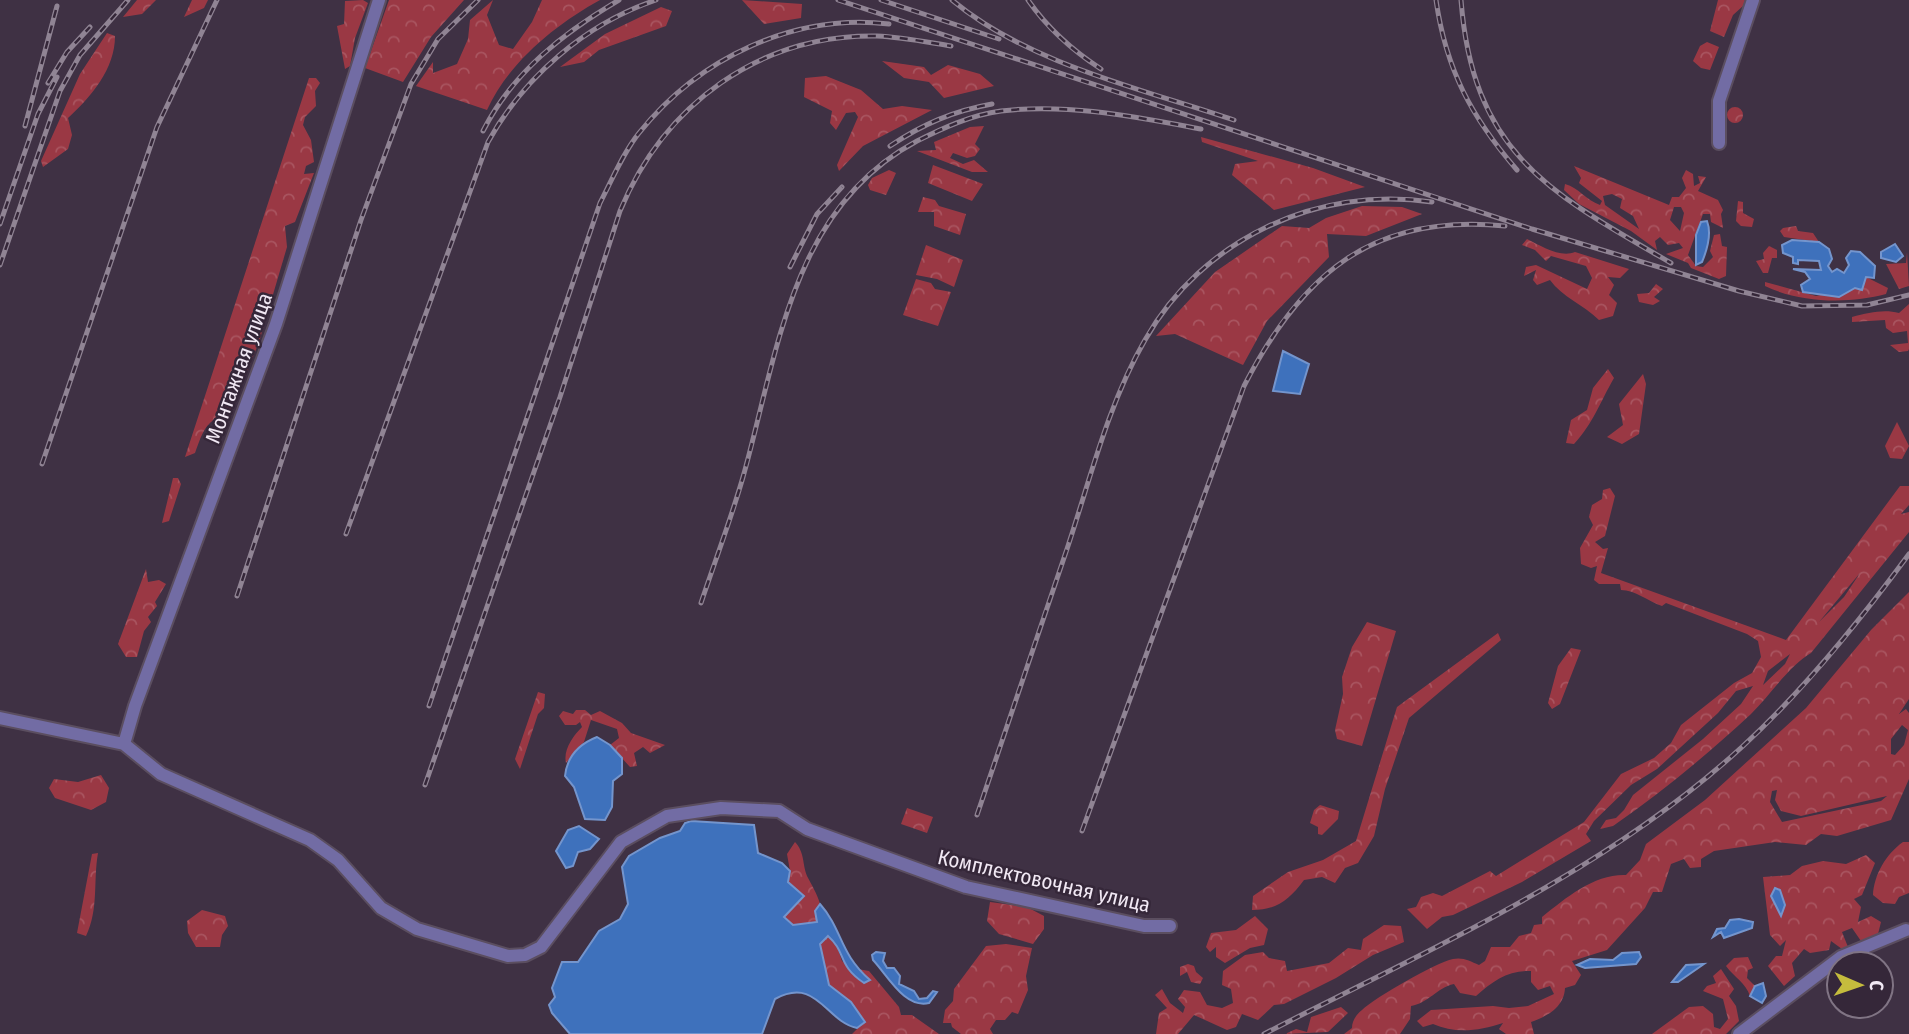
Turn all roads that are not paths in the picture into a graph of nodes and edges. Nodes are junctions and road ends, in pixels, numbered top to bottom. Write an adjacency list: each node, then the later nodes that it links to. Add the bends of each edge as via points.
1 (379, 0): 5 (street, Монтажная улица, via 276,324)
2 (1753, 0): 3 (street, via 1719,101)
3 (1719, 143)
4 (0, 718): 5 (street, Комплектовочная улица)
5 (124, 744): 6 (street, Комплектовочная улица, via 161,774 310,840 338,860 365,893 400,920 508,956 525,955 541,947 621,842 667,816 721,808 779,811 807,829 966,887 1144,926)
6 (1170, 926)
7 (1906, 930): 8 (street, via 1841,957)
8 (1739, 1034)

